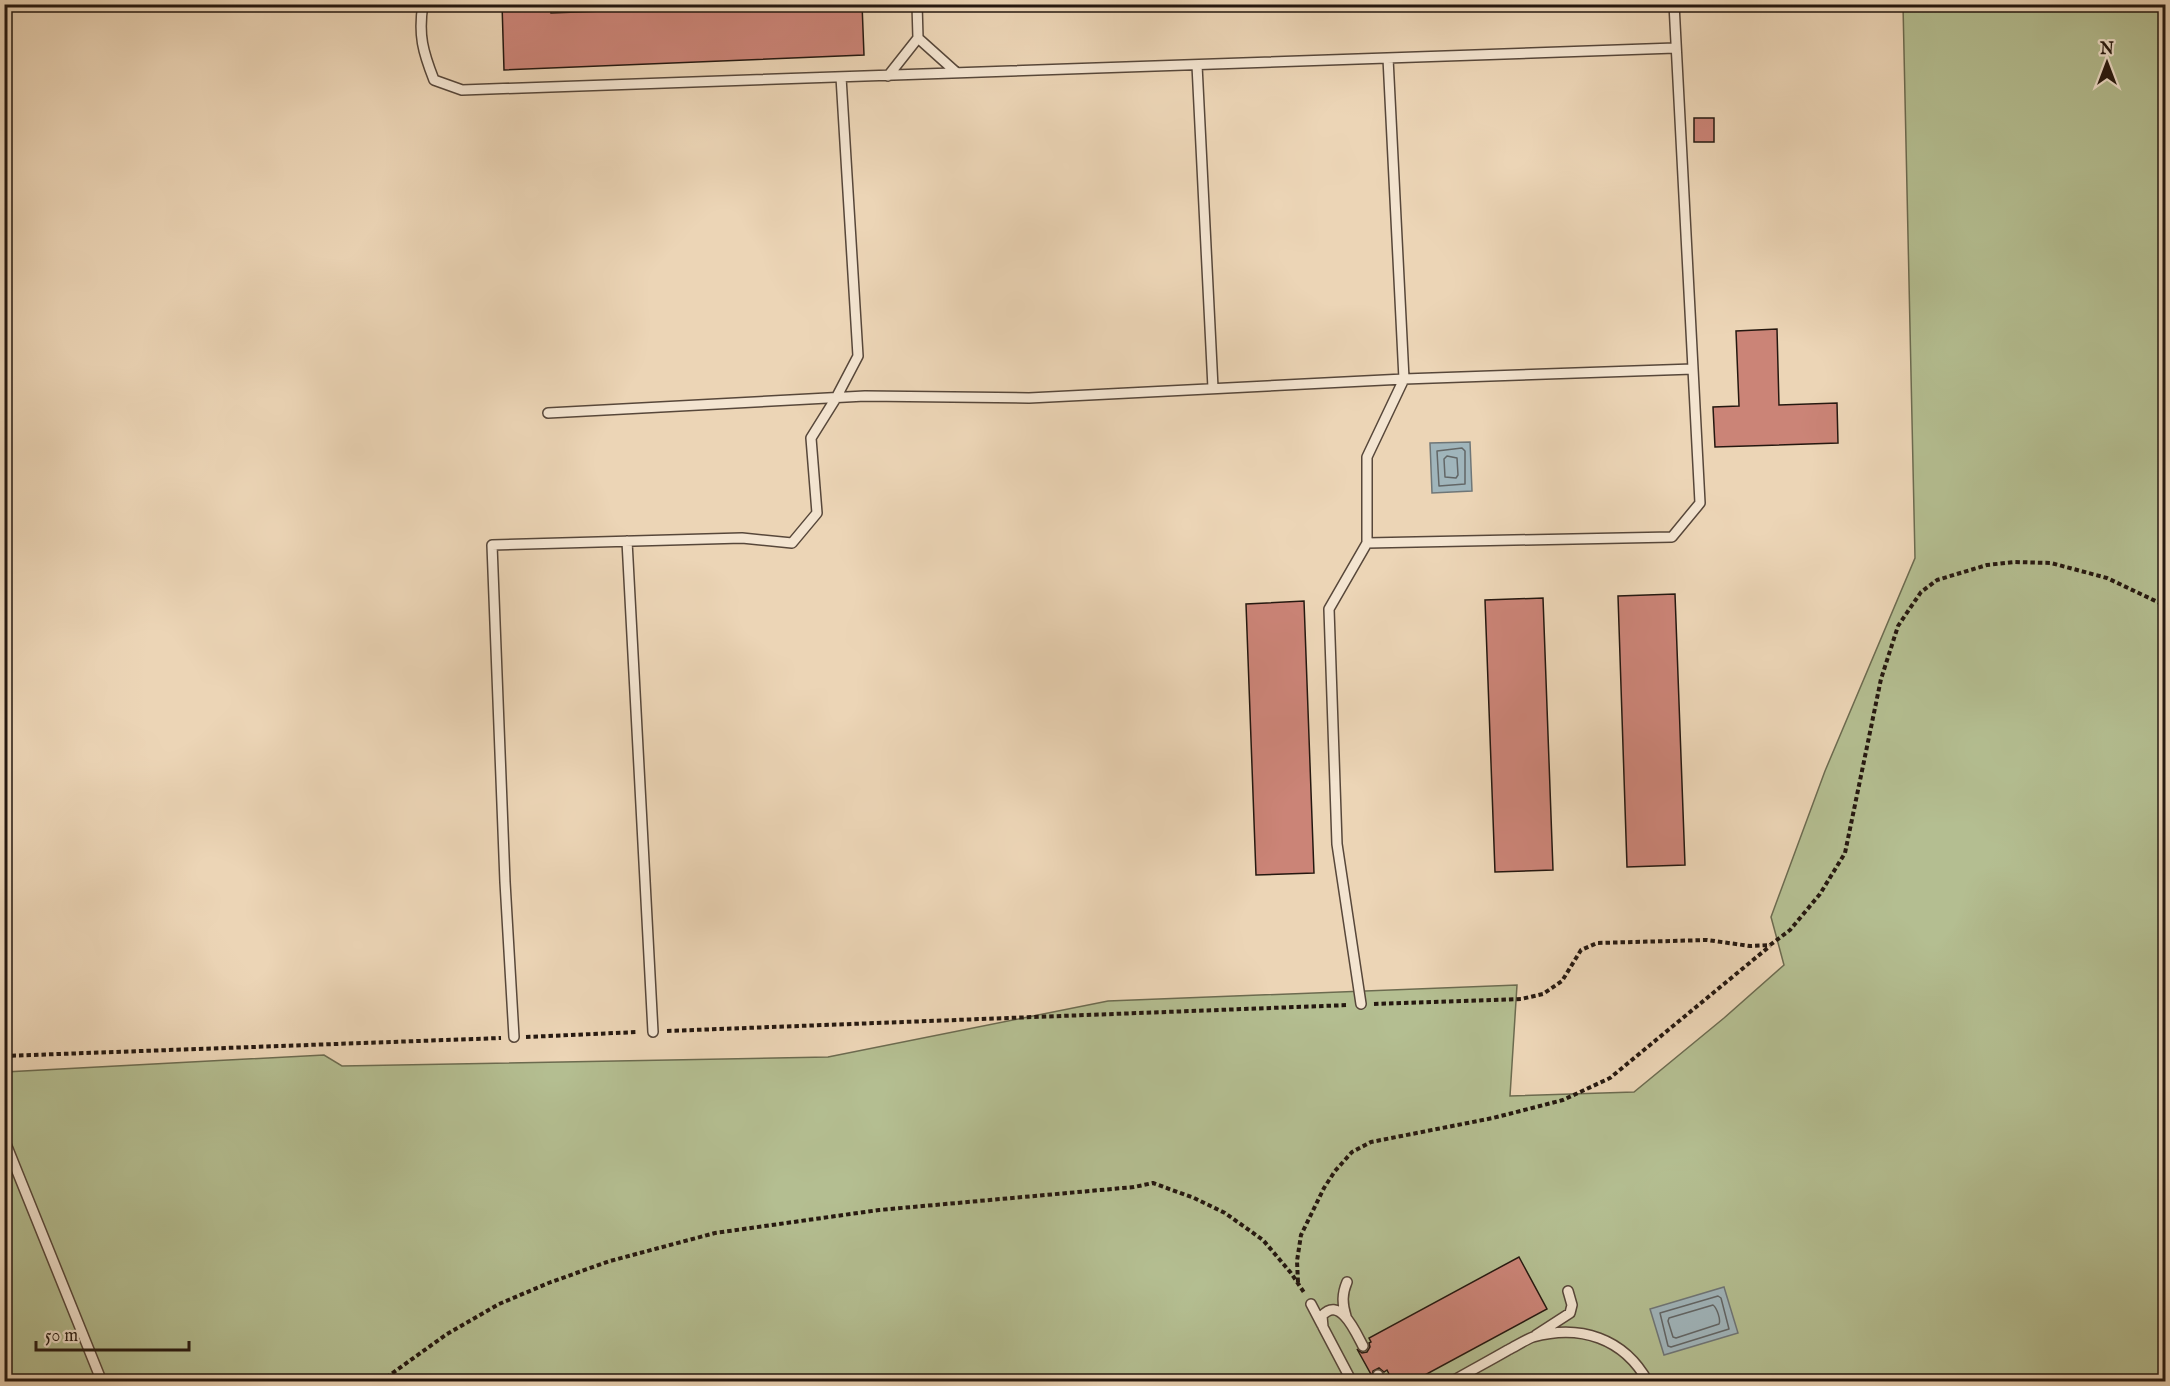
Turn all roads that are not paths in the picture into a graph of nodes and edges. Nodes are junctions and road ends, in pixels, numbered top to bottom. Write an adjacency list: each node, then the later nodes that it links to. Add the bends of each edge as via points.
1 (423, 4): 10 (lane, via 423,51 434,80 462,90)
2 (916, 4): 4 (lane)
3 (1674, 4): 5 (lane)
4 (918, 38): 8 (lane); 9 (lane)
5 (1675, 48): 6 (lane); 11 (lane)
6 (1388, 58): 7 (lane); 12 (lane)
7 (1197, 65): 8 (lane); 13 (lane)
8 (957, 73): 9 (lane)
9 (888, 76): 10 (lane)
10 (841, 77): 14 (lane, via 858,356)
11 (1693, 369): 12 (lane); 17 (lane, via 1700,504 1672,537)
12 (1404, 378): 13 (lane); 17 (lane, via 1367,457)
13 (1213, 388): 14 (lane, via 1029,398)
14 (836, 398): 15 (lane); 16 (lane, via 812,438 818,513 792,543 742,538)
15 (548, 413)
16 (627, 541): 19 (lane); 20 (lane, via 492,546)
17 (1367, 543): 18 (lane, via 1329,609 1337,844)
18 (1361, 1004)
19 (652, 1032)
20 (514, 1038)
21 (4, 1139): 29 (lane)
22 (1347, 1282): 25 (lane, via 1342,1295)
23 (1568, 1291): 27 (lane, via 1570,1313)
24 (1311, 1304): 26 (lane)
25 (1346, 1316): 26 (lane, via 1332,1309 1325,1312); 28 (lane)
26 (1323, 1327): 30 (lane)
27 (1531, 1338): 31 (lane); 32 (lane, via 1562,1332 1600,1337 1616,1344 1630,1357)
28 (1363, 1346)
29 (102, 1382)
30 (1352, 1382)
31 (1451, 1382)
32 (1648, 1382)

